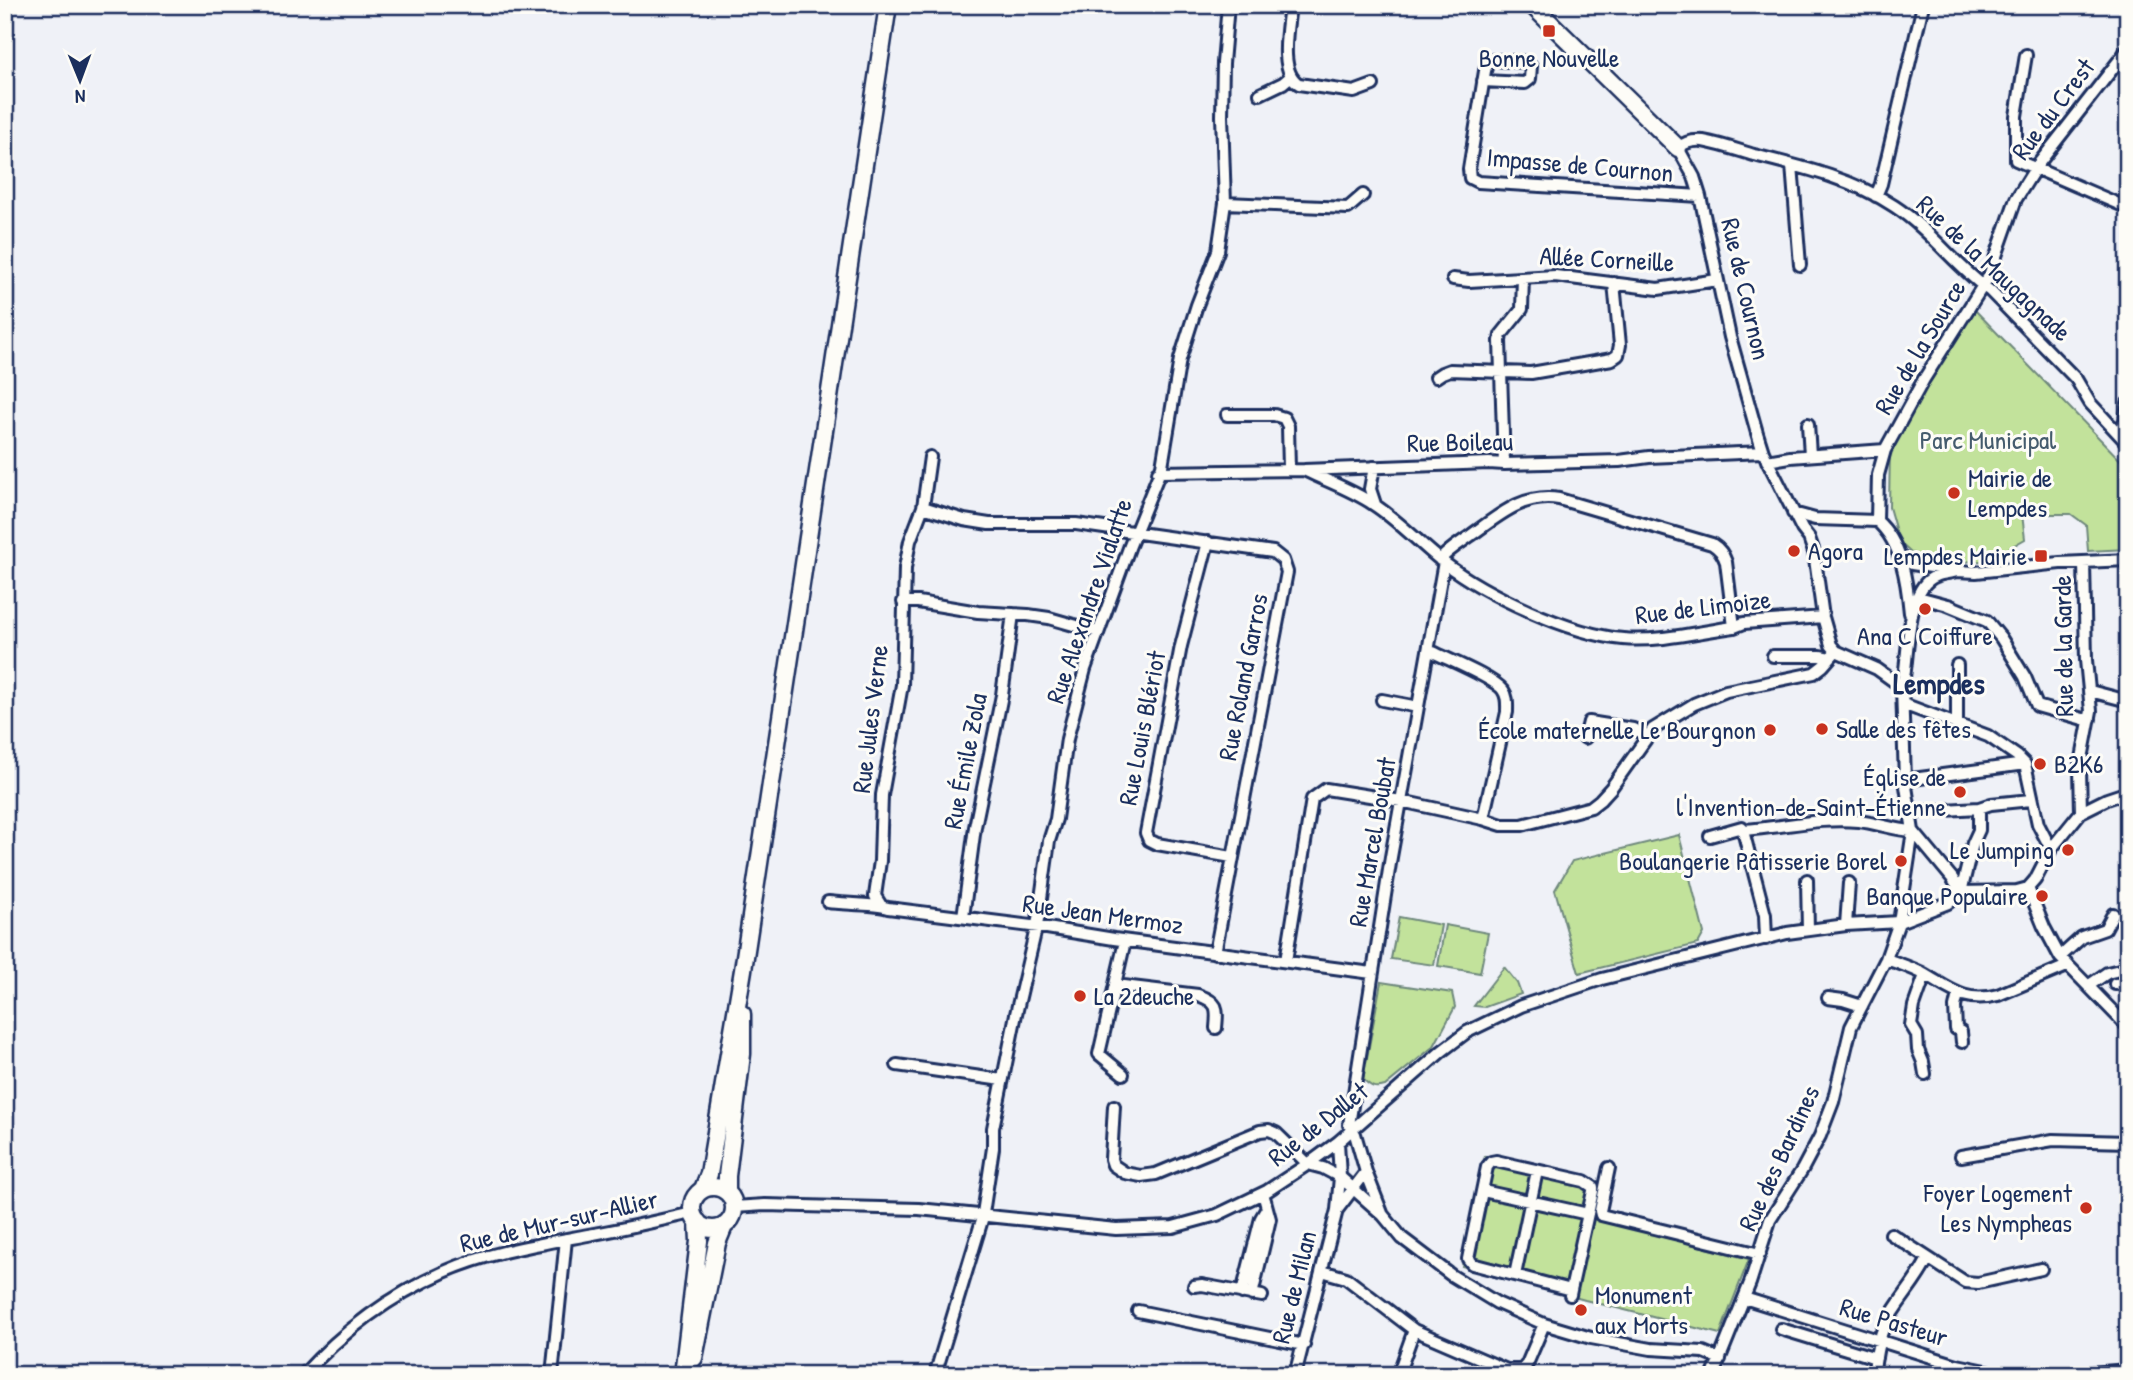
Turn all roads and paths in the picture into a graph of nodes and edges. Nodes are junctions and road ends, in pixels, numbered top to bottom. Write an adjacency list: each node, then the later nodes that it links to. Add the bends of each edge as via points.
1 (888, 5): 112 (main road)
2 (1228, 5): 19 (street, Rue Alexandre Vialatte, via 1222,116)
3 (1290, 5): 8 (street, via 1286,43)
4 (1923, 5): 17 (street)
5 (1541, 8): 12 (main road, Rue de Cournon)
6 (2128, 48): 14 (street, Rue du Crest)
7 (2026, 55): 14 (street, via 2016,116 2016,160)
8 (1290, 77): 10 (street, via 1299,84 1354,92); 11 (street)
9 (1483, 81): 16 (street, Impasse de Cournon, via 1469,169 1478,182)
10 (1373, 85)
11 (1259, 94)
12 (1678, 148): 13 (street, Rue de la Maugagnade, via 1702,141); 16 (street, Rue de Cournon)
13 (1792, 165): 17 (street, Rue de la Maugagnade); 21 (street)
14 (2036, 167): 18 (street, Rue du Crest); 20 (street)
15 (1363, 195): 19 (street, via 1349,208)
16 (1700, 196): 24 (street, Rue de Cournon)
17 (1877, 196): 26 (street, Rue de la Maugagnade, via 1912,219)
18 (2016, 199): 26 (street, Rue de la Source)
19 (1225, 203): 43 (street, Rue Alexandre Vialatte, via 1218,251 1180,359)
20 (2128, 208)
21 (1800, 265)
22 (1523, 278): 23 (street, Allée Corneille); 25 (street, Allée Corneille, via 1555,276); 27 (street, via 1522,309 1501,335)
23 (1453, 279)
24 (1717, 280): 25 (street, Allée Corneille, via 1658,289); 37 (street, Rue de Cournon)
25 (1614, 283): 27 (street, via 1618,355 1541,372)
26 (1984, 287): 32 (street, Rue de la Maugagnade, via 2076,379 2090,403); 34 (street, Rue de la Source, via 1924,379)
27 (1501, 373): 28 (street, via 1450,370); 38 (street)
28 (1436, 377)
29 (2128, 403): 32 (street)
30 (1227, 415): 41 (street, via 1283,418)
31 (1808, 424): 35 (street)
32 (2118, 433): 33 (street, Rue de la Maugagnade)
33 (2128, 444)
34 (1885, 450): 35 (street, Rue Boileau); 49 (street, Rue de la Source, via 1878,475)
35 (1810, 455): 37 (street, Rue Boileau)
36 (930, 457): 46 (street, Rue Jules Verne)
37 (1765, 457): 38 (street, Rue Boileau); 47 (street, Rue de Cournon)
38 (1504, 464): 39 (street, Rue Boileau)
39 (1374, 467): 40 (street, Rue Boileau); 45 (street, via 1370,489)
40 (1348, 468): 42 (street, Rue Boileau); 44 (street)
41 (1289, 469): 42 (street, Rue Boileau); 43 (street, Rue Boileau)
42 (1304, 470): 44 (street, Rue de Limoize)
43 (1158, 472): 50 (street, Rue Alexandre Vialatte)
44 (1343, 487): 45 (street, Rue de Limoize)
45 (1375, 504): 55 (street, Rue de Limoize)
46 (923, 507): 50 (street, Rue Roland Garros, via 989,524 1076,524); 59 (street, Rue Jules Verne, via 907,555)
47 (1793, 513): 48 (street); 51 (street, Rue de Cournon)
48 (1815, 519): 49 (street); 51 (street)
49 (1877, 521): 53 (street)
50 (1135, 533): 52 (street, Rue Roland Garros); 64 (street, Rue Alexandre Vialatte)
51 (1810, 538): 61 (street)
52 (1208, 542): 92 (street, Rue Roland Garros, via 1273,552 1283,560 1287,572); 92 (street, Rue Louis Blériot, via 1181,646 1146,833 1157,844)
53 (1899, 556): 57 (street, via 1912,564); 62 (street)
54 (2128, 560): 56 (street)
55 (1442, 561): 63 (street, Rue de Limoize, via 1507,600 1601,635 1640,639); 63 (street, via 1511,506 1534,499 1559,499 1718,548 1726,562); 65 (street, Rue Marcel Boubat)
56 (2084, 562): 57 (street); 70 (street, Rue de la Garde)
57 (1957, 571): 58 (street, via 1928,581)
58 (1918, 597): 62 (street); 75 (street, via 1987,621 2025,677 2037,706)
59 (904, 602): 60 (street); 98 (street, Rue Jules Verne, via 902,685 883,781 875,896)
60 (1013, 614): 64 (street, via 1049,618); 100 (street, Rue Émile Zola)
61 (1823, 617): 63 (street, Rue de Limoize); 66 (street)
62 (1911, 620): 69 (street)
63 (1734, 627)
64 (1098, 632): 103 (street, Rue Alexandre Vialatte, via 1067,739)
65 (1428, 652): 74 (street, Rue Marcel Boubat); 87 (street, via 1494,682 1506,697 1507,712)
66 (1833, 655): 67 (street); 69 (street, via 1877,669); 77 (street, via 1814,673 1709,697 1665,720)
67 (1773, 656)
68 (1957, 665): 76 (street)
69 (1902, 687): 73 (street)
70 (2090, 691): 72 (street); 75 (street, Rue de la Garde)
71 (1382, 700): 74 (street)
72 (2128, 701)
73 (1903, 704): 76 (street); 80 (street)
74 (1418, 707): 83 (street, Rue Marcel Boubat)
75 (2090, 719): 86 (street, Rue de la Garde, via 2080,769)
76 (1957, 724): 79 (street, via 1988,736)
77 (1648, 736): 78 (street, via 1589,722); 87 (street, via 1611,788 1591,807 1513,827)
78 (1585, 738)
79 (2025, 764): 80 (street); 82 (street)
80 (1905, 780): 85 (street)
81 (2128, 792): 86 (street)
82 (2031, 798): 84 (street); 91 (street)
83 (1401, 802): 87 (street); 109 (street, via 1326,789 1312,799); 113 (street, Rue Marcel Boubat)
84 (1979, 808): 85 (street); 96 (street, via 1979,830)
85 (1910, 812): 89 (street)
86 (2081, 812): 91 (street)
87 (1483, 819)
88 (1743, 830): 89 (street, via 1841,820); 90 (street); 105 (street, via 1765,915)
89 (1913, 831): 96 (street); 101 (street, Rue des Bardines)
90 (1710, 836)
91 (2051, 849): 95 (street)
92 (1233, 857): 107 (street, Rue Roland Garros)
93 (1807, 880): 104 (street)
94 (1849, 883): 102 (street)
95 (2028, 888): 96 (street); 110 (street)
96 (1961, 892): 101 (street, Rue de Dallet, via 1948,903)
97 (828, 902): 98 (street, Rue Jean Mermoz)
98 (880, 904): 100 (street, Rue Jean Mermoz)
99 (2113, 914): 110 (street, via 2105,929 2082,937)
100 (963, 918): 103 (street, Rue Jean Mermoz)
101 (1899, 922): 102 (street, Rue de Dallet); 108 (street, Rue des Bardines)
102 (1846, 925): 104 (street, Rue de Dallet)
103 (1037, 928): 106 (street, Rue Jean Mermoz); 127 (street, Rue Alexandre Vialatte)
104 (1808, 930): 105 (street, Rue de Dallet)
105 (1766, 939): 129 (street, Rue de Dallet, via 1602,979 1499,1016 1441,1051)
106 (1125, 941): 107 (street, Rue Jean Mermoz); 116 (street)
107 (1215, 953): 109 (street, Rue Jean Mermoz)
108 (1886, 959): 114 (street); 120 (street, Rue des Bardines)
109 (1286, 961): 113 (street, Rue Jean Mermoz)
110 (2063, 961): 117 (street); 118 (street, via 1986,998)
111 (2128, 968): 117 (street, via 2107,973)
112 (743, 970): 138 (main road); 141 (main road, via 742,1054 727,1176)
113 (1373, 973): 129 (street, Rue Marcel Boubat, via 1353,1090)
114 (1925, 975): 118 (street); 126 (street, via 1911,1025)
115 (2128, 984): 117 (street)
116 (1115, 985): 122 (street, via 1208,999 1218,1013); 125 (street, via 1099,1054)
117 (2088, 986): 121 (street)
118 (1958, 994): 123 (street, via 1956,1029)
119 (1828, 998): 120 (street)
120 (1861, 1006): 150 (street, Rue des Bardines, via 1820,1136 1770,1220)
121 (2128, 1027)
122 (1216, 1028)
123 (1962, 1042)
124 (897, 1065): 127 (street)
125 (1123, 1074)
126 (1924, 1074)
127 (1002, 1080): 143 (street, Rue Alexandre Vialatte)
128 (1114, 1106): 133 (street, via 1111,1159 1117,1170 1125,1173 1156,1174 1269,1130)
129 (1352, 1129): 130 (street, Rue de Dallet); 135 (street, Rue Marcel Boubat)
130 (1338, 1142): 133 (street, Rue de Dallet); 137 (street, Rue de Milan)
131 (2128, 1142): 132 (street, via 2053,1140)
132 (1961, 1156)
133 (1308, 1164): 137 (street, via 1323,1168); 140 (street, Rue de Dallet)
134 (1609, 1168): 150 (street, via 1601,1215)
135 (1365, 1169): 137 (street); 145 (street, Rue Marcel Boubat)
136 (1537, 1171): 139 (street, via 1496,1161 1488,1167); 142 (street); 144 (street, via 1593,1187)
137 (1344, 1184): 145 (street); 153 (street, Rue de Milan)
138 (703, 1189): 141 (main road, via 713,1187); 146 (main road, via 693,1202)
139 (1483, 1191): 142 (street); 154 (street, via 1468,1259)
140 (1262, 1193): 143 (street, Rue de Dallet, via 1217,1215 1173,1227 1090,1227); 155 (street, via 1267,1208 1261,1218 1252,1295)
141 (731, 1200): 143 (street, Rue de Dallet); 147 (main road, via 732,1218)
142 (1531, 1201): 144 (street); 154 (street)
143 (982, 1214): 171 (street, Rue Alexandre Vialatte)
144 (1588, 1214): 154 (street, via 1571,1293)
145 (1383, 1215): 158 (street, via 1402,1238 1451,1275)
146 (695, 1218): 147 (main road, via 707,1228); 149 (street, Rue de Mur-sur-Allier); 169 (main road, via 699,1241)
147 (724, 1226): 170 (main road, via 716,1243)
148 (1891, 1234): 151 (street)
149 (566, 1239): 167 (street, Rue de Mur-sur-Allier, via 502,1252 445,1271 359,1322); 168 (street)
150 (1760, 1254): 156 (street, Rue des Bardines)
151 (1928, 1258): 152 (street, via 1965,1282); 161 (street)
152 (2042, 1269)
153 (1322, 1271): 160 (street, via 1346,1279); 162 (street, Rue de Milan)
154 (1515, 1275)
155 (1194, 1286)
156 (1744, 1298): 161 (street, Rue Pasteur); 164 (street, Rue des Bardines)
157 (1138, 1311): 162 (street)
158 (1544, 1324): 160 (street, via 1527,1364 1515,1371); 164 (street, via 1625,1345 1703,1352)
159 (1781, 1329): 163 (street)
160 (1414, 1331): 173 (street)
161 (1878, 1340): 163 (street); 176 (street, Rue Pasteur, via 1957,1365)
162 (1304, 1345): 172 (street, Rue de Milan)
163 (1876, 1358): 175 (street)
164 (1720, 1359): 174 (street, Rue des Bardines)
165 (2128, 1370): 166 (street)
166 (2115, 1373): 177 (street)
167 (303, 1375)
168 (552, 1375)
169 (683, 1375)
170 (693, 1375)
171 (935, 1375)
172 (1295, 1375)
173 (1398, 1375)
174 (1713, 1375)
175 (1873, 1375)
176 (2032, 1375)
177 (2066, 1375)

